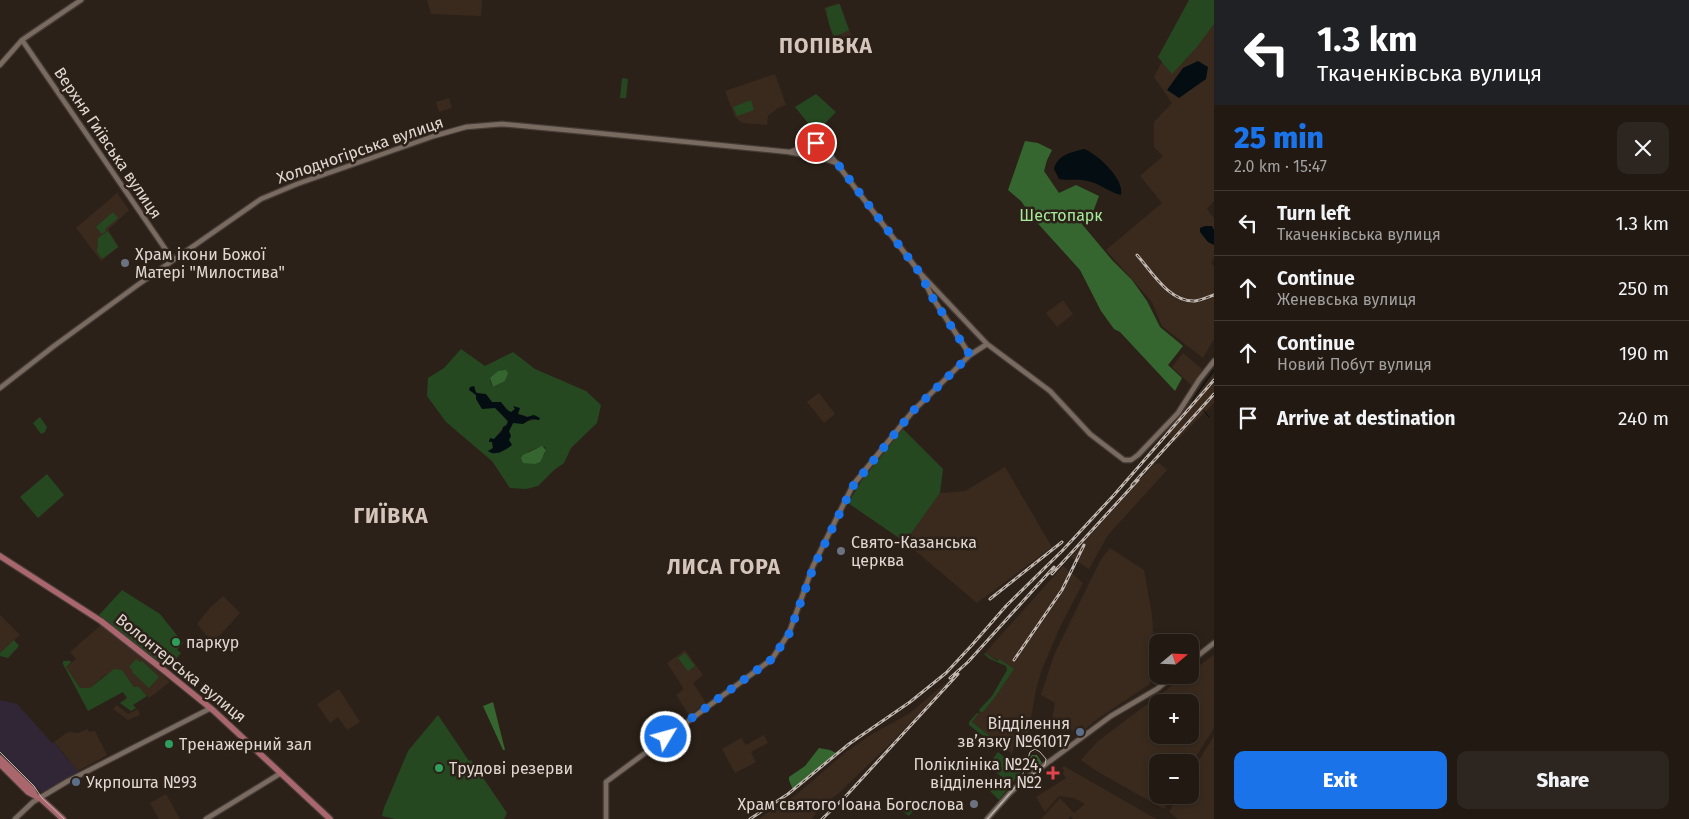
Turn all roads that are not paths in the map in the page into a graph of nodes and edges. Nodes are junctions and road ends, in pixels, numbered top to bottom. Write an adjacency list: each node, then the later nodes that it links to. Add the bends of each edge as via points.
1 (81, 0): 2 (main road)
2 (22, 40): 3 (main road); 10 (main road, Верхня Гиївська вулиця)
3 (0, 65)
4 (805, 147): 5 (main road, via 816,143); 6 (main road, Холодногірська вулиця); 7 (main road)
5 (825, 149): 8 (main road); 9 (main road)
6 (789, 152): 7 (main road, Холодногірська вулиця); 10 (main road, Холодногірська вулиця, via 506,124 466,127 273,193)
7 (806, 156): 8 (main road)
8 (818, 158): 9 (main road)
9 (837, 163): 11 (main road)
10 (174, 259): 15 (main road, Холодногірська вулиця)
11 (920, 273): 12 (main road); 13 (main road)
12 (987, 344): 13 (main road); 14 (main road, via 1050,391 1090,434 1124,460 1138,455 1178,412)
13 (970, 355): 29 (main road, via 913,411 853,486 814,566 789,634 772,659 606,782)
14 (1214, 361)
15 (0, 388)
16 (0, 556): 20 (main road, Волонтерська вулиця, via 100,621)
17 (1214, 643): 18 (main road)
18 (1199, 655)
19 (1162, 684): 30 (main road, via 1111,716 1023,781)
20 (211, 708): 23 (main road, Волонтерська вулиця); 24 (main road)
21 (0, 758): 24 (main road)
22 (0, 764): 24 (main road)
23 (281, 773): 27 (main road); 28 (main road, Волонтерська вулиця)
24 (37, 797): 25 (main road); 26 (main road)
25 (15, 819)
26 (63, 819)
27 (206, 819)
28 (330, 819)
29 (606, 819)
30 (987, 819)

